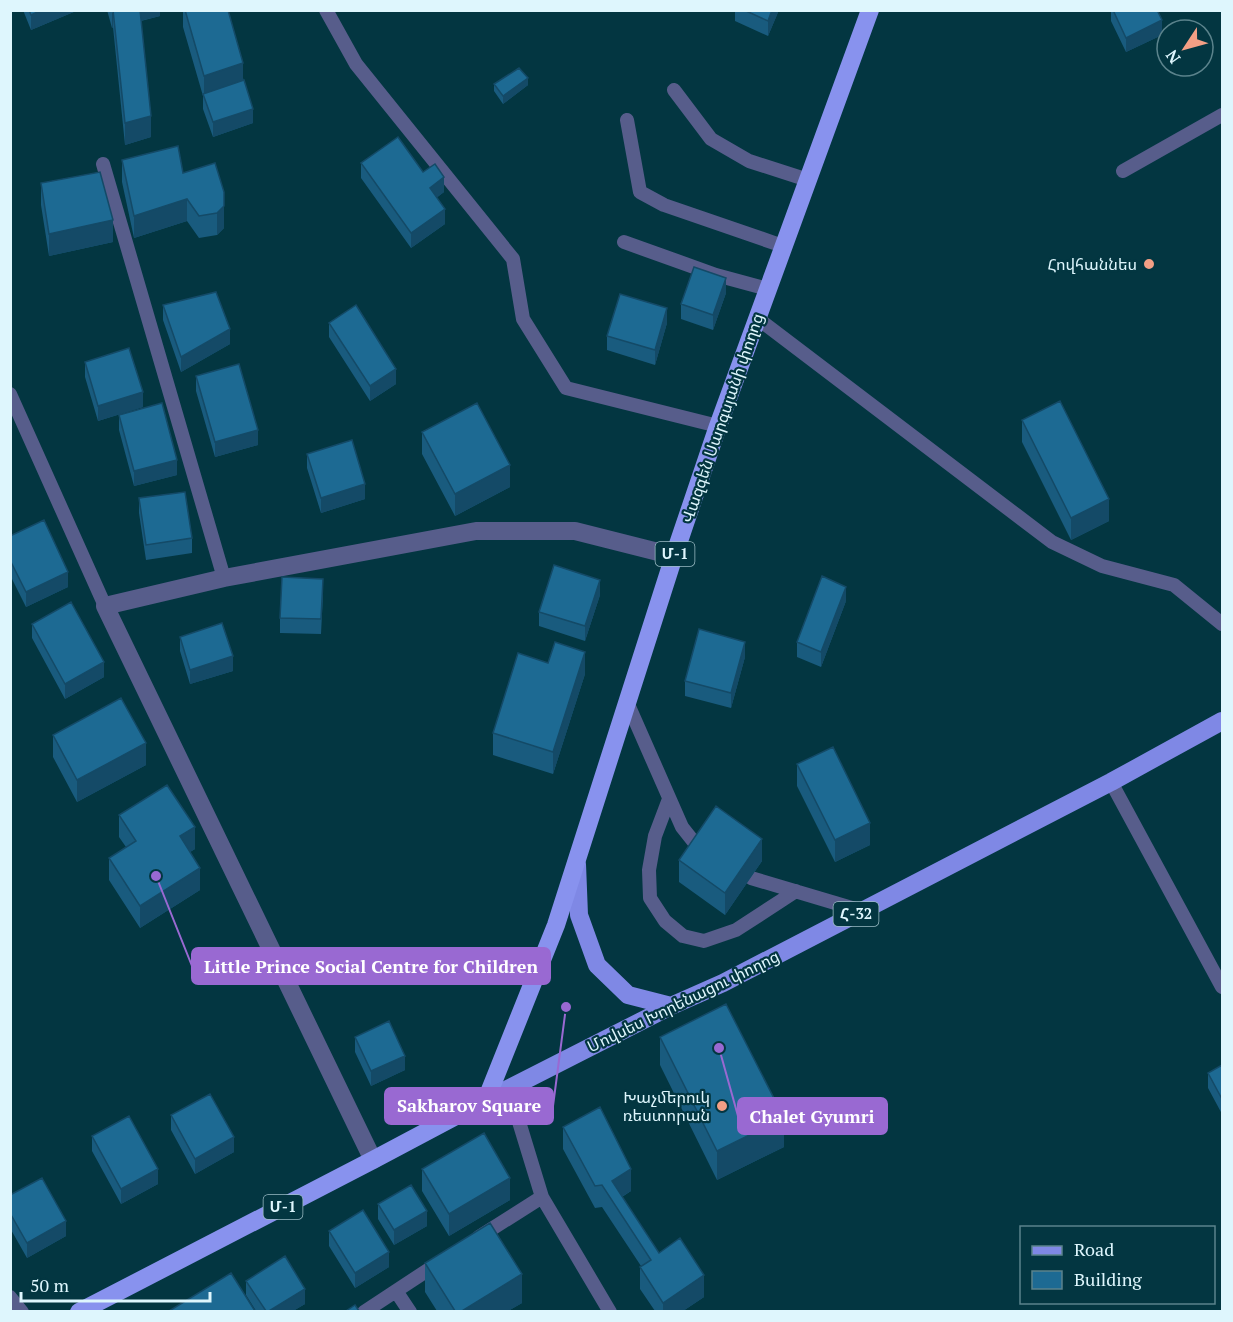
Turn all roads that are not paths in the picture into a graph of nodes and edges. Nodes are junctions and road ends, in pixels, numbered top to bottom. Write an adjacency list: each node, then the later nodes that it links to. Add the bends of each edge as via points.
1 (326, 10): 14 (lane, via 356,64 513,259 523,319 566,388)
2 (870, 10): 8 (highway, Վազգեն Սարգսյանի փողոց / Մ-1)
3 (674, 90): 8 (lane, via 711,139 749,161)
4 (1222, 115): 7 (lane)
5 (627, 120): 10 (lane, via 640,192 664,205)
6 (104, 164): 16 (lane)
7 (1123, 171)
8 (808, 180): 10 (highway, Վազգեն Սարգսյանի փողոց / Մ-1)
9 (624, 242): 11 (lane)
10 (783, 246): 11 (highway, Վազգեն Սարգսյանի փողոց / Մ-1)
11 (768, 289): 12 (highway, Վազգեն Սարգսյանի փողոց / Մ-1)
12 (757, 318): 14 (highway, Վազգեն Սարգսյանի փողոց / Մ-1); 18 (lane, via 1052,542 1102,566 1174,585)
13 (10, 394): 17 (lane)
14 (718, 426): 15 (highway, Վազգեն Սարգսյանի փողոց / Մ-1)
15 (674, 556): 16 (street, via 575,531 476,531); 19 (highway, Վազգեն Սարգսյանի փողոց / Մ-1)
16 (224, 578): 17 (street)
17 (105, 606): 32 (street)
18 (1222, 624)
19 (627, 702): 22 (lane); 24 (highway, Վազգեն Սարգսյանի փողոց / Մ-1)
20 (1222, 722): 21 (main road, Մովսես Խորենացու փողոց / Հ-32)
21 (1111, 782): 27 (main road, Մովսես Խորենացու փողոց / Հ-32); 28 (lane)
22 (669, 799): 23 (lane, via 682,827); 26 (lane, via 655,836 649,870 650,898 665,921 683,936 704,941 736,930)
23 (701, 851)
24 (577, 856): 29 (main road, via 579,915 597,965 628,995); 31 (highway, Վազգեն Սարգսյանի փողոց / Մ-1, via 556,926)
25 (751, 878): 26 (lane)
26 (796, 891): 27 (lane)
27 (862, 911): 29 (main road, Մովսես Խորենացու փողոց / Հ-32)
28 (1222, 987)
29 (671, 1006): 30 (main road, Մովսես Խորենացու փողոց / Հ-32)
30 (509, 1089): 31 (main road, Մովսես Խորենացու փողոց / Հ-32); 33 (lane)
31 (486, 1100): 32 (highway, Մովսես Խորենացու փողոց / Մ-1)
32 (373, 1160): 37 (highway, Մովսես Խորենացու փողոց / Մ-1)
33 (542, 1197): 34 (lane); 40 (lane)
34 (396, 1290): 38 (lane); 39 (lane)
35 (10, 1297): 36 (lane)
36 (22, 1311)
37 (79, 1311)
38 (364, 1311)
39 (410, 1311)
40 (610, 1311)

